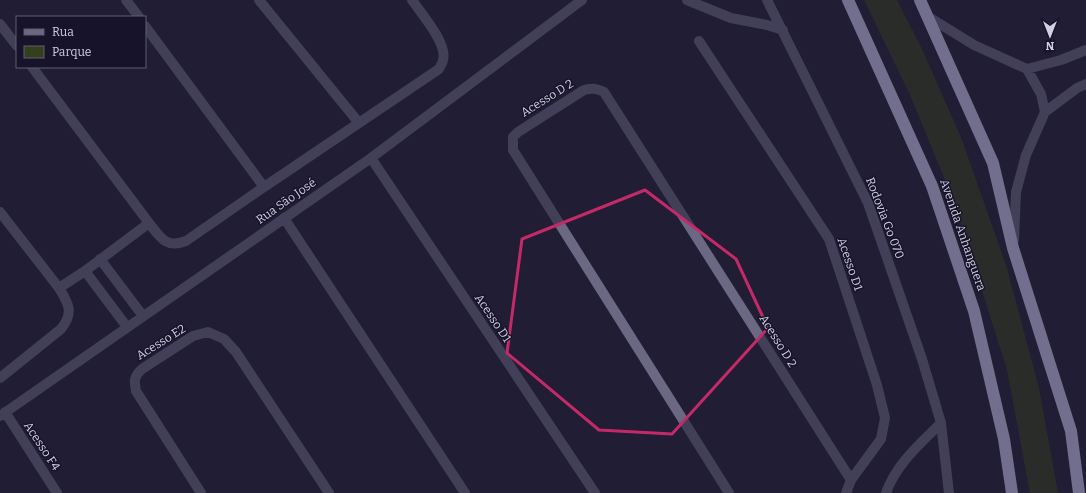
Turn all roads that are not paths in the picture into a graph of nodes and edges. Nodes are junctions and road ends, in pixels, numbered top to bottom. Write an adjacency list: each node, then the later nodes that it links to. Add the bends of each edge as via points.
1 (126, 0): 9 (street)
2 (259, 0): 21 (street)
3 (412, 0): 21 (street, via 438,36 444,60 439,69)
4 (582, 0): 22 (street, Rua São José)
5 (686, 0): 13 (street, via 731,18)
6 (767, 0): 13 (street, Rodovia Go 070)
7 (848, 0): 46 (highway, Avenida Anhanguera, via 932,186 974,311 1004,438)
8 (920, 0): 10 (highway)
9 (138, 16)
10 (927, 16): 18 (street, via 974,45); 27 (highway, via 993,163)
11 (0, 24): 15 (street)
12 (146, 27): 23 (street)
13 (783, 30): 35 (street, Rodovia Go 070, via 868,203)
14 (699, 42): 36 (street, Acesso D1, via 829,240 877,385 885,418 881,439)
15 (16, 45)
16 (1086, 50): 18 (street)
17 (33, 68): 26 (street)
18 (1027, 69): 20 (street, via 1041,94)
19 (1086, 84): 20 (street)
20 (1045, 112): 27 (street, via 1026,155 1016,192)
21 (359, 123): 23 (street)
22 (371, 158): 25 (street, Rua São José); 41 (street, Acesso D1)
23 (264, 187): 26 (street, via 178,244 161,240)
24 (0, 212): 30 (street)
25 (284, 218): 31 (street, Rua São José); 40 (street)
26 (149, 223): 28 (street)
27 (1013, 248): 47 (highway, via 1071,431)
28 (100, 259): 29 (street); 31 (street)
29 (85, 271): 30 (street); 32 (street)
30 (59, 288): 33 (street, via 69,309 68,320)
31 (143, 316): 32 (street, Rua São José)
32 (127, 327): 34 (street, Rua São José)
33 (0, 378)
34 (3, 414): 37 (street, Acesso F4)
35 (942, 423): 44 (street, via 912,451 891,480); 45 (street, Rodovia Go 070)
36 (851, 480): 42 (street, Acesso D 2, via 604,92 591,88 584,90 518,132 513,137 513,150); 43 (street, Acesso D1)
37 (58, 493)
38 (201, 493): 39 (street, Acesso E2, via 136,391 134,382 136,374 142,369 193,336 208,332 224,339 236,352)
39 (329, 493)
40 (465, 493)
41 (595, 493)
42 (729, 493)
43 (846, 493)
44 (886, 493)
45 (949, 493)
46 (1012, 493)
47 (1079, 493)

